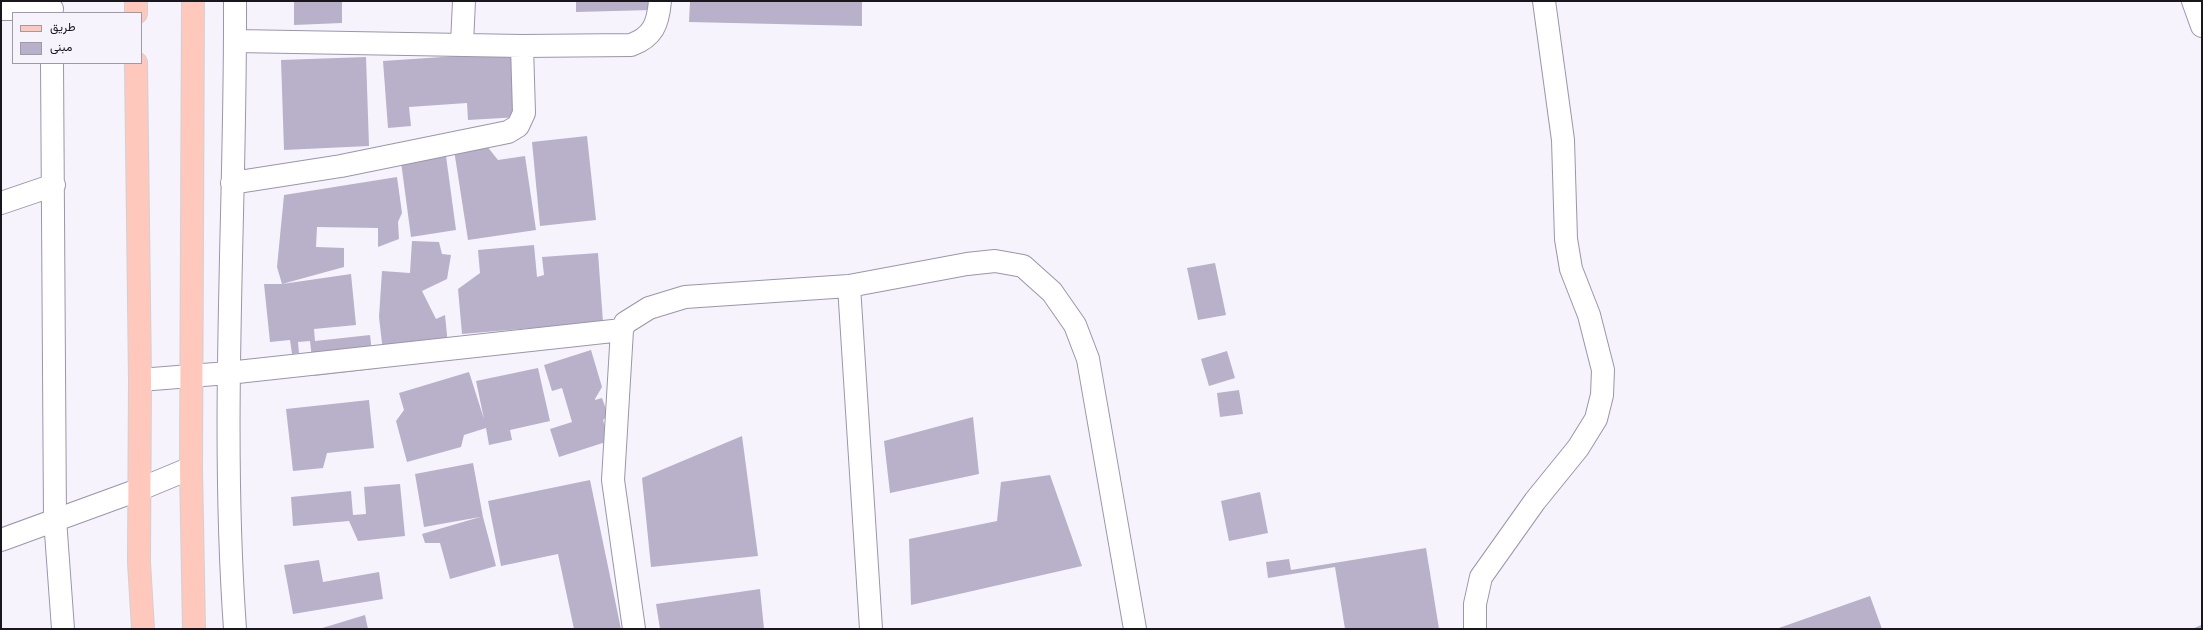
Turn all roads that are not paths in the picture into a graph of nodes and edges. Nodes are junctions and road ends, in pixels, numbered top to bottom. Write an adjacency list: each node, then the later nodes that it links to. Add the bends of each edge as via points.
1 (136, 1): 10 (main road)
2 (193, 1): 23 (main road)
3 (235, 1): 12 (street)
4 (464, 1): 13 (street)
5 (660, 1): 14 (street, via 652,33 631,45)
6 (1544, 1): 36 (street, via 1563,140 1566,239 1571,269 1589,315 1603,370 1602,396 1596,419 1578,448 1535,501 1481,577 1475,604)
7 (2193, 1): 11 (street)
8 (52, 8): 9 (street)
9 (1, 9)
10 (136, 12)
11 (2202, 26)
12 (236, 41): 13 (street); 17 (street)
13 (462, 44): 14 (street)
14 (522, 46): 17 (street, via 524,113 518,126 508,132 341,166)
15 (52, 64): 18 (street)
16 (136, 64): 24 (main road)
17 (232, 183): 22 (street)
18 (54, 185): 19 (street); 27 (street)
19 (1, 203)
20 (849, 286): 21 (street, via 685,297 649,308 626,323); 34 (street); 35 (street, via 995,261 1023,266 1052,292 1074,325 1088,359)
21 (622, 330): 22 (street); 33 (street, via 613,480)
22 (228, 373): 23 (street); 32 (street)
23 (191, 376): 24 (street); 25 (main road)
24 (140, 380): 26 (main road)
25 (191, 468): 26 (street); 31 (main road)
26 (138, 490): 27 (street); 30 (main road)
27 (55, 519): 28 (street); 29 (street)
28 (1, 540)
29 (63, 629)
30 (143, 629)
31 (194, 629)
32 (235, 629)
33 (634, 629)
34 (871, 629)
35 (1136, 629)
36 (1475, 629)

